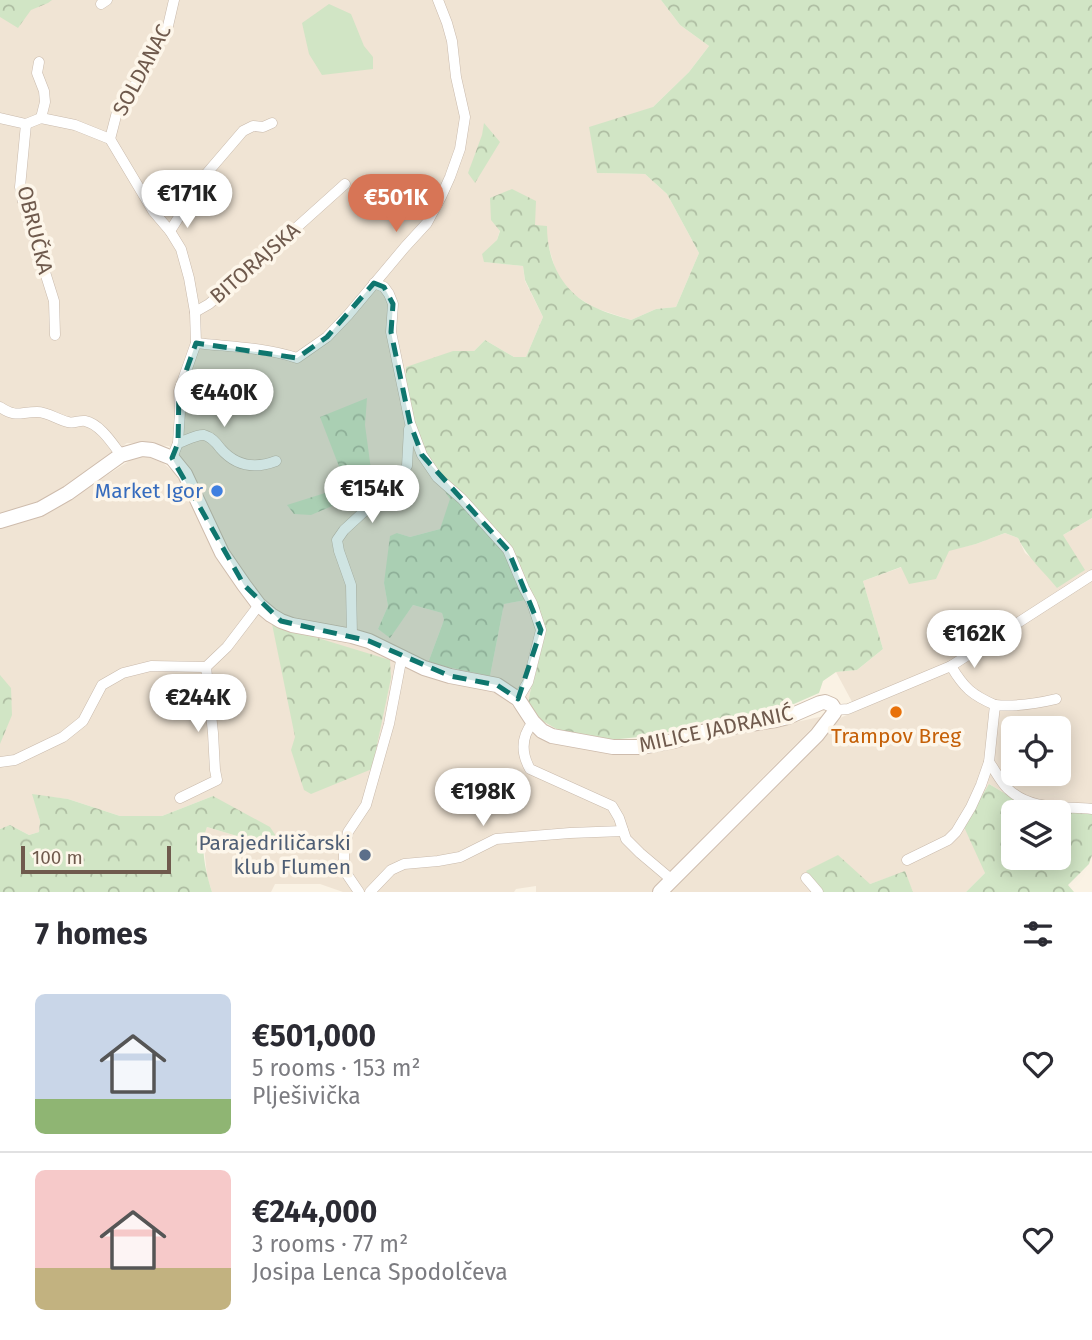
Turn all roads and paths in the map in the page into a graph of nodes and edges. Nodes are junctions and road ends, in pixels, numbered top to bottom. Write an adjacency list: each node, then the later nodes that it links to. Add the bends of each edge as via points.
1 (174, 0): 8 (street, SOLDANAC, via 168,26 117,112)
2 (438, 0): 11 (street, via 452,41 465,117 460,149 427,223)
3 (39, 62): 5 (street, via 37,73 45,102)
4 (0, 118): 7 (street)
5 (41, 118): 7 (street); 8 (street)
6 (272, 123): 10 (street, via 243,131 207,173)
7 (26, 124): 13 (street, OBRUČKA, via 20,187 54,300)
8 (110, 139): 10 (street)
9 (345, 184): 12 (street, BITORAJSKA)
10 (170, 231): 12 (street, via 181,249)
11 (373, 284): 14 (street, via 327,337 297,358 257,348); 16 (street, via 384,287 393,304 391,332)
12 (195, 312): 14 (street)
13 (55, 335)
14 (196, 343): 17 (street, via 179,391)
15 (0, 407): 18 (street, via 9,413 37,412 71,423 85,421)
16 (410, 423): 24 (street, via 407,466 337,540 351,585); 28 (street, via 422,455 437,477 508,550 532,603 541,630 528,682)
17 (178, 443): 19 (street); 20 (street, via 204,435 243,465)
18 (121, 455): 19 (street, via 142,449); 21 (street, via 68,494 40,509)
19 (172, 458): 23 (street, MILICE JADRANIĆ, via 185,474 222,553)
20 (276, 461)
21 (0, 521)
22 (1092, 575): 26 (street)
23 (259, 605): 24 (street, MILICE JADRANIĆ, via 292,625); 27 (street, via 227,648)
24 (352, 636): 25 (street, MILICE JADRANIĆ)
25 (402, 656): 28 (street, MILICE JADRANIĆ, via 424,668 496,685); 41 (street, via 366,805 348,832 344,853 344,870)
26 (951, 666): 30 (street, via 961,684); 31 (street, via 848,709)
27 (206, 667): 33 (street, via 151,666 123,673 102,685 83,721 63,737 15,760); 35 (street, via 217,780)
28 (518, 699): 32 (street, MILICE JADRANIĆ)
29 (1056, 699): 30 (street, via 1031,705)
30 (995, 705): 34 (street)
31 (835, 710): 32 (street, MILICE JADRANIĆ, via 829,703 820,703 776,720 642,747 564,739 542,731); 40 (street, MILICE JADRANIĆ, via 824,728)
32 (533, 722): 37 (street, via 523,744 530,769 612,806)
33 (0, 762)
34 (989, 762): 36 (street, via 1018,797 1039,805); 38 (street, via 956,832)
35 (180, 797)
36 (1092, 809)
37 (624, 831): 40 (street, via 626,839); 42 (street, via 496,839 460,856 404,864 391,870)
38 (908, 860)
39 (806, 878): 44 (street)
40 (672, 880): 43 (street)
41 (359, 892)
42 (370, 892)
43 (660, 892)
44 (818, 892)

